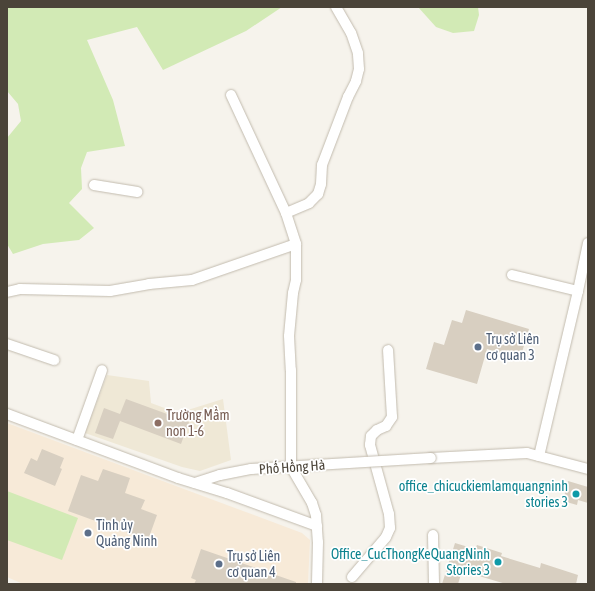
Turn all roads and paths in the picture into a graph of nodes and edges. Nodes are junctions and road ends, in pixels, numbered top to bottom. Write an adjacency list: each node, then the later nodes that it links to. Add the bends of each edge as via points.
1 (336, 7): 5 (street, via 356,47 359,69 322,164 318,194 309,203)
2 (231, 95): 5 (street)
3 (94, 185): 4 (street)
4 (137, 192)
5 (286, 213): 7 (street)
6 (588, 243): 9 (street)
7 (296, 244): 10 (street, via 192,280 110,291 20,289); 18 (street, via 296,280 289,336)
8 (512, 275): 9 (street)
9 (578, 291): 17 (street)
10 (7, 292)
11 (7, 344): 13 (street)
12 (388, 350): 23 (street, via 392,417 386,426 371,436 370,445 389,514 390,528 378,547)
13 (54, 360)
14 (102, 370): 16 (street)
15 (7, 414): 16 (street)
16 (78, 440): 20 (street)
17 (539, 456): 18 (street, Phố Hồng Hà, bridge, via 519,453); 19 (street, Phố Hồng Hà)
18 (291, 467): 20 (street, Phố Hồng Hà, via 230,472); 21 (street, via 312,503)
19 (588, 469)
20 (195, 483): 21 (street)
21 (317, 526): 24 (street)
22 (433, 535): 25 (street)
23 (352, 577)
24 (317, 584)
25 (434, 584)

